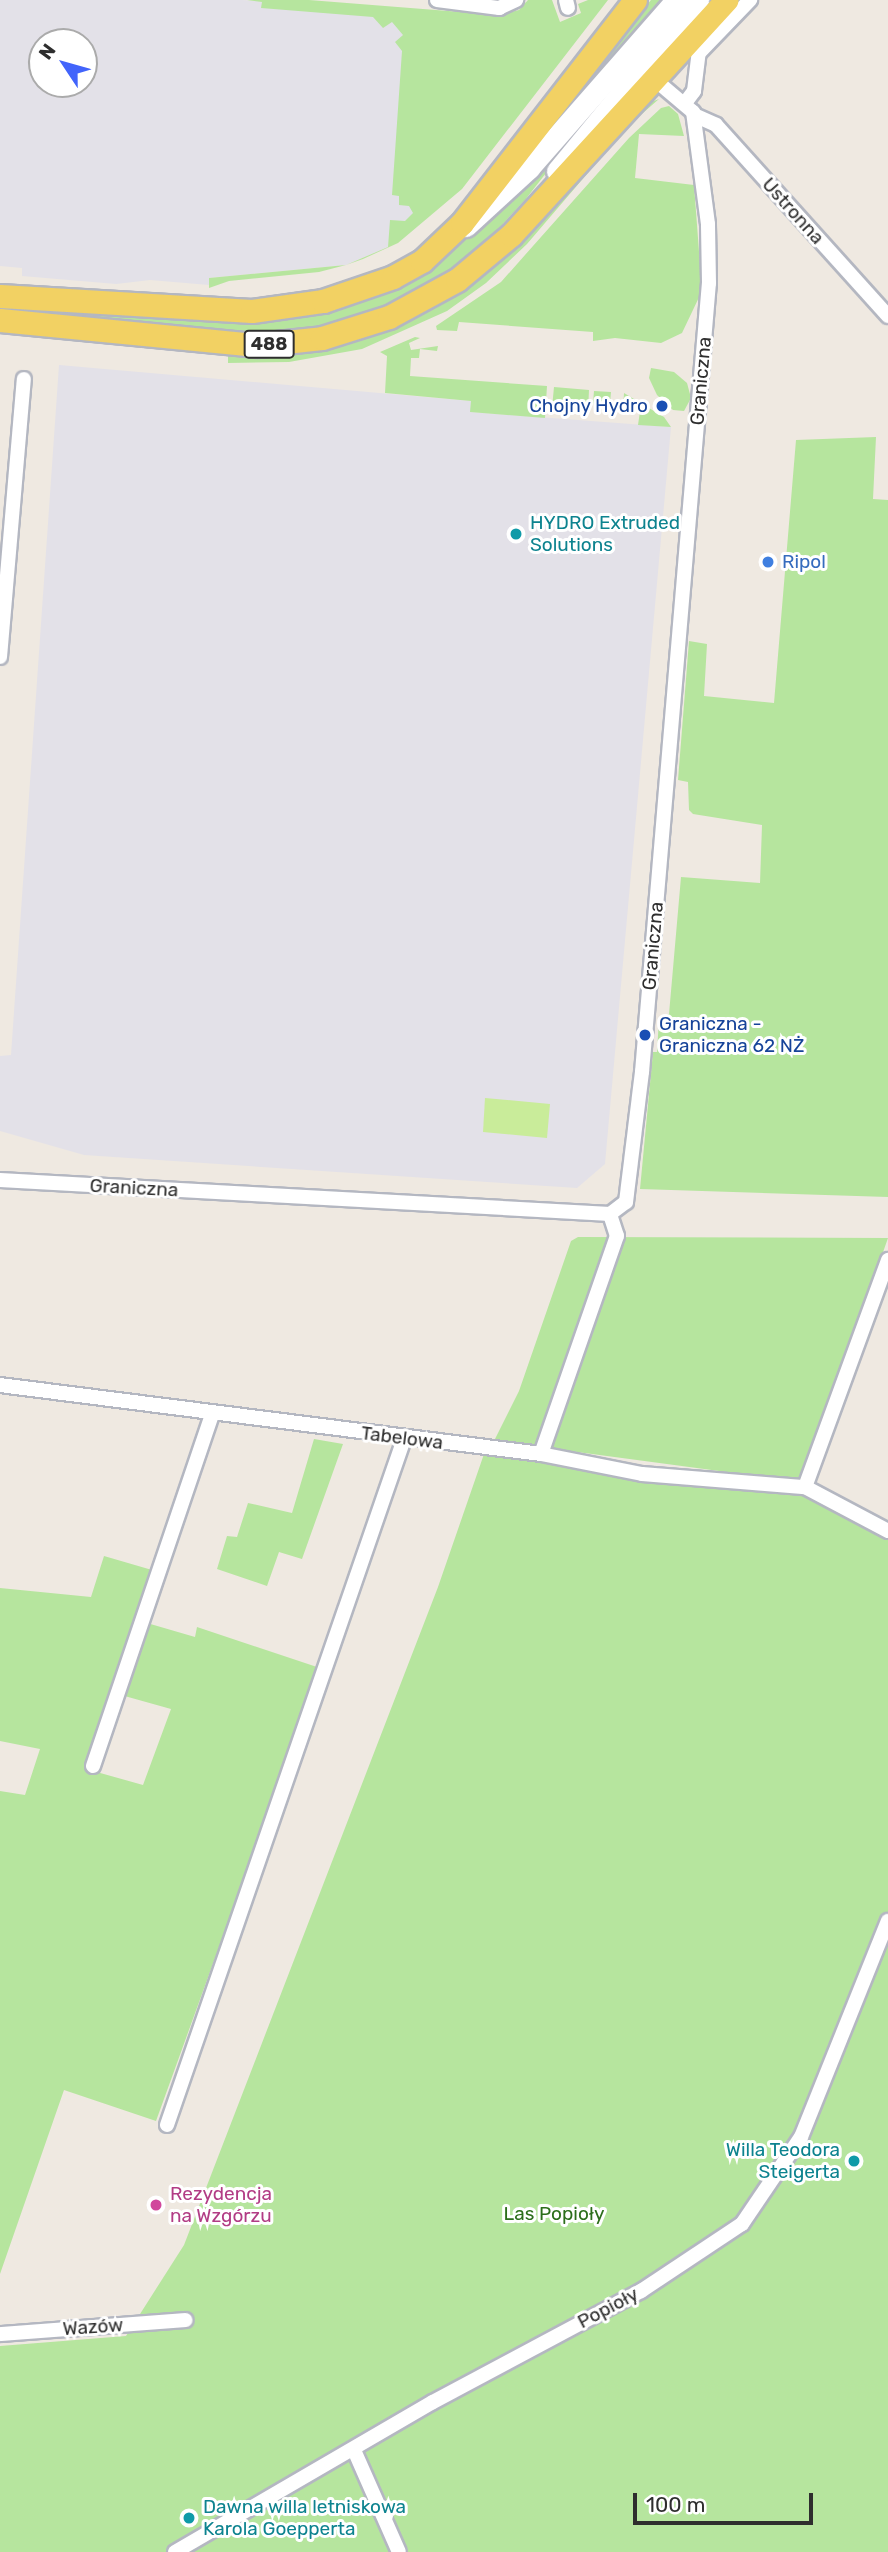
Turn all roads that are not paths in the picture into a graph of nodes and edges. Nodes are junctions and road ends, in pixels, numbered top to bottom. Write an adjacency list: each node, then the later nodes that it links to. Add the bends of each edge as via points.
1 (438, 0): 2 (street, via 499,8)
2 (516, 0)
3 (635, 0): 11 (main road, 488, via 475,208)
4 (676, 0): 11 (main road, via 529,169)
5 (698, 0): 10 (main road, via 614,97)
6 (726, 0): 8 (main road, 488)
7 (750, 0): 9 (street, via 699,53)
8 (653, 78): 9 (street); 10 (main road, 488, via 596,147)
9 (690, 109): 13 (street, Ustronna, via 715,124); 18 (street, Graniczna, via 708,229 704,358 631,1193 620,1209)
10 (511, 235): 14 (main road, 488, via 457,280 414,306 322,338 218,344)
11 (436, 250): 12 (main road, 488, via 374,285 277,309 208,311)
12 (0, 296)
13 (888, 316)
14 (0, 320)
15 (23, 379): 16 (street)
16 (0, 657)
17 (0, 1180): 18 (street, Graniczna)
18 (610, 1214): 23 (street, via 617,1236)
19 (888, 1260): 24 (street)
20 (0, 1385): 21 (street, Tabelowa)
21 (212, 1414): 22 (street, Tabelowa); 26 (street)
22 (404, 1439): 23 (street, Tabelowa); 28 (street)
23 (541, 1454): 24 (street, Tabelowa, via 642,1474)
24 (805, 1488): 25 (street)
25 (888, 1531)
26 (93, 1766)
27 (888, 1921): 31 (street, Popioły, via 801,2137 742,2224 641,2291 433,2402)
28 (167, 2125)
29 (185, 2320): 30 (street, Wazów)
30 (0, 2334)
31 (354, 2450): 32 (street, Popioły); 33 (street)
32 (175, 2552)
33 (399, 2552)

